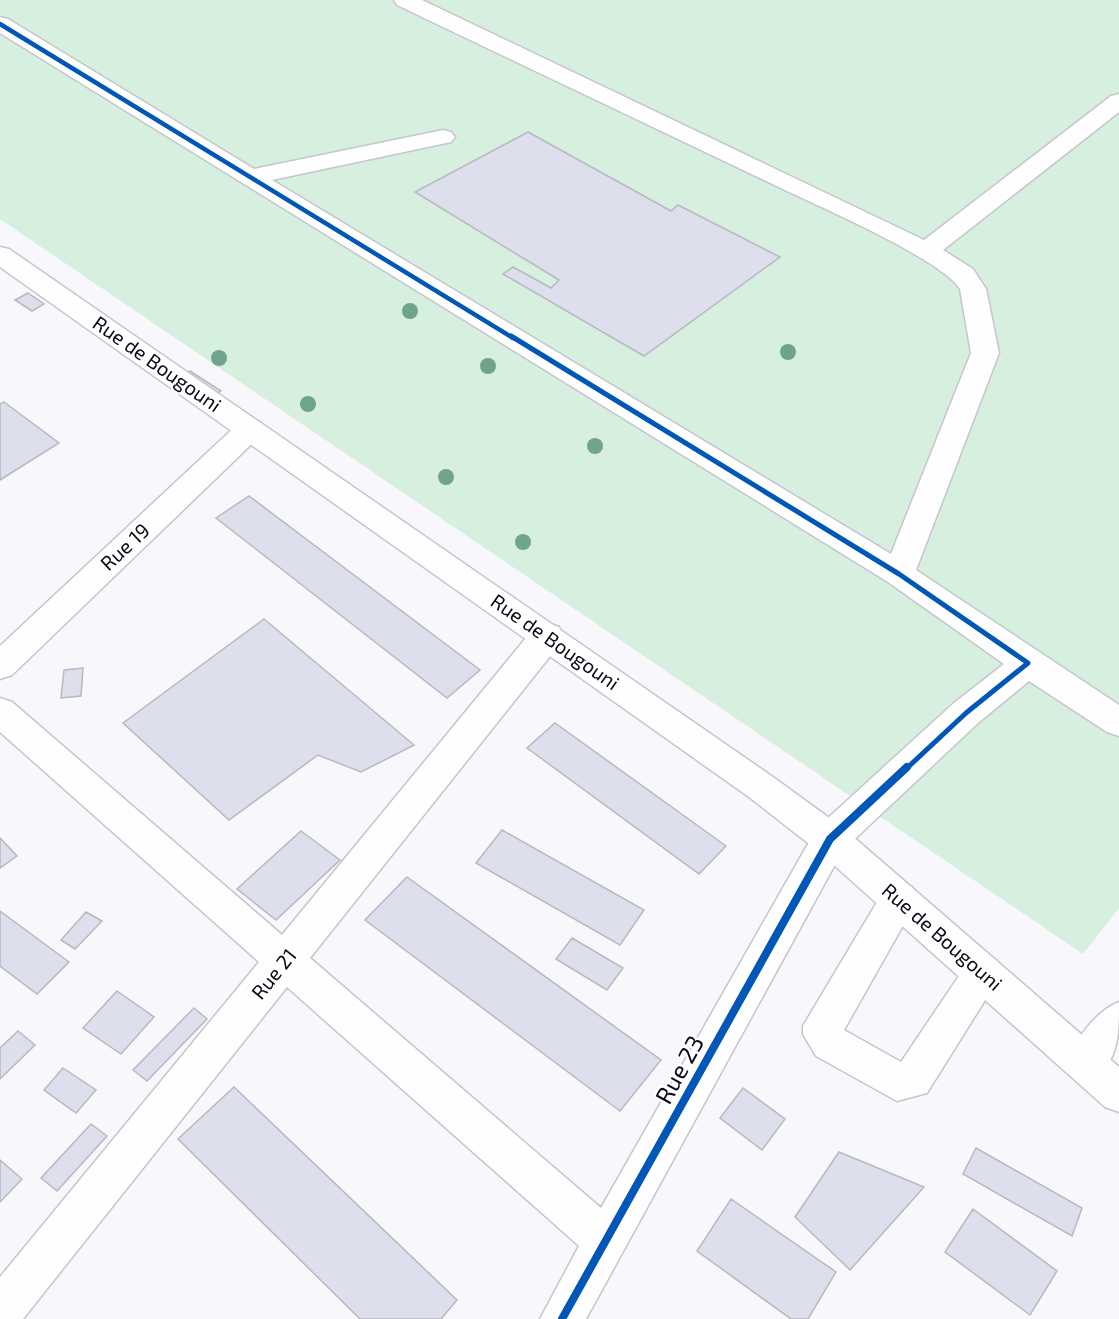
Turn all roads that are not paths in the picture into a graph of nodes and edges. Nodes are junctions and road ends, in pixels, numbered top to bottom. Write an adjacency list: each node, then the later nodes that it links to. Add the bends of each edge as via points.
1 (405, 0): 6 (street)
2 (0, 24): 5 (street)
3 (1119, 101): 6 (street)
4 (443, 137): 5 (street)
5 (249, 177): 9 (street)
6 (926, 251): 9 (street, via 964,275 973,289 985,353)
7 (0, 255): 8 (street, Rue de Bougouni)
8 (250, 429): 10 (street, Rue de Bougouni); 12 (street, Rue 19)
9 (899, 574): 11 (street)
10 (547, 636): 15 (street, Rue de Bougouni); 17 (street, Rue 21)
11 (1028, 663): 14 (street); 15 (street, Rue 23, via 966,713)
12 (0, 666)
13 (0, 712): 17 (street)
14 (1119, 722)
15 (830, 839): 16 (street, Rue de Bougouni); 22 (street, Rue 23)
16 (899, 899): 18 (street, Rue de Bougouni); 18 (street, via 823,1026 823,1034 831,1043 897,1082 913,1079)
17 (286, 959): 22 (street); 23 (street, Rue 21)
18 (983, 973): 20 (street, Rue de Bougouni)
19 (1119, 1020): 20 (street)
20 (1086, 1062): 21 (street, Rue de Bougouni)
21 (1119, 1092)
22 (606, 1241): 24 (street, Rue 23)
23 (0, 1312)
24 (562, 1319)

